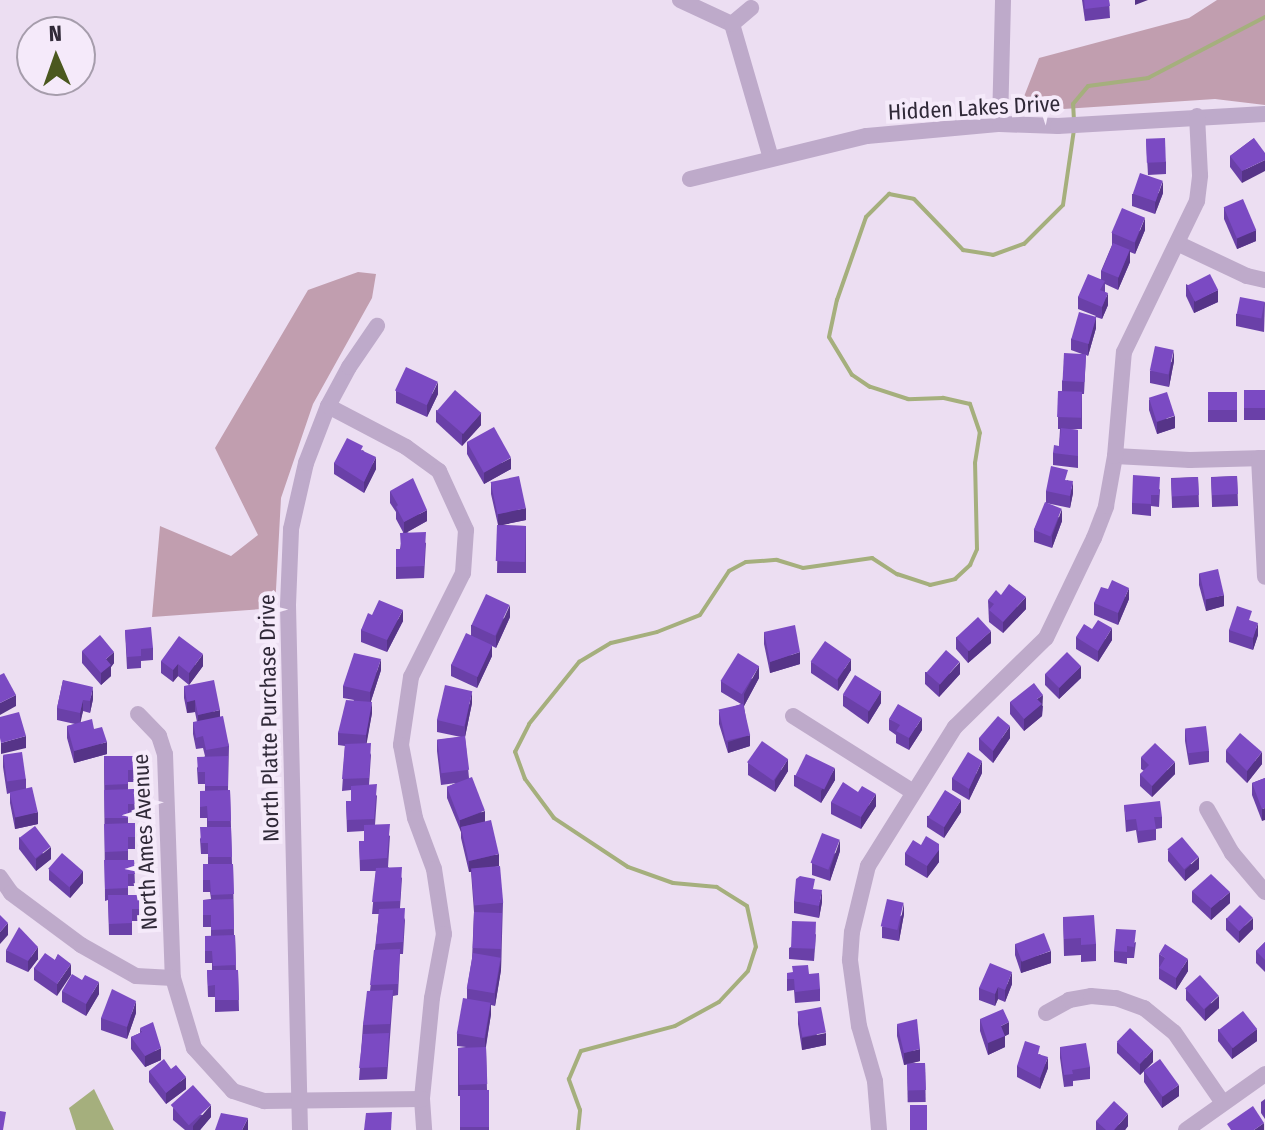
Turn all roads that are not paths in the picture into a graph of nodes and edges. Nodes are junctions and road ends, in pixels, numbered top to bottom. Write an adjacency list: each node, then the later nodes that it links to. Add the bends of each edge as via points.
1 (680, 0): 4 (street)
2 (1003, 0): 7 (street)
3 (751, 8): 4 (street)
4 (732, 24): 8 (street)
5 (1265, 114): 6 (street, Hidden Lakes Drive)
6 (1197, 116): 7 (street, Hidden Lakes Drive, via 1058,126); 10 (street, via 1199,189)
7 (1000, 124): 8 (street, Hidden Lakes Drive, via 867,136)
8 (771, 158): 9 (street, Hidden Lakes Drive)
9 (690, 179)
10 (1179, 244): 11 (street); 14 (street, via 1124,352)
11 (1265, 280)
12 (377, 326): 13 (street, North Platte Purchase Drive)
13 (328, 406): 26 (street, via 406,447 439,471 466,530 463,573 411,677 401,745 415,818 434,869 444,934); 27 (street, North Platte Purchase Drive, via 306,463 291,529 288,621)
14 (1115, 456): 15 (street); 19 (street, via 1101,522 1054,624 1036,650 955,727)
15 (1262, 458): 16 (street)
16 (1265, 577)
17 (138, 714): 23 (street, North Ames Avenue, via 159,736 165,754)
18 (793, 716): 19 (street)
19 (913, 792): 31 (street, via 868,866 852,932 852,989 875,1081)
20 (1207, 809): 22 (street, via 1232,853)
21 (0, 877): 23 (street, via 11,893 81,945 136,976)
22 (1265, 892)
23 (173, 978): 27 (street, North Ames Avenue, via 194,1048 221,1080 233,1091 264,1101)
24 (1046, 1013): 28 (street, via 1069,1000 1091,996 1144,1008 1174,1032)
25 (1265, 1074): 28 (street)
26 (422, 1099): 27 (street, North Ames Avenue); 30 (street)
27 (300, 1103): 29 (street, North Platte Purchase Drive)
28 (1223, 1103): 32 (street)
29 (300, 1130)
30 (424, 1130)
31 (879, 1130)
32 (1186, 1130)

